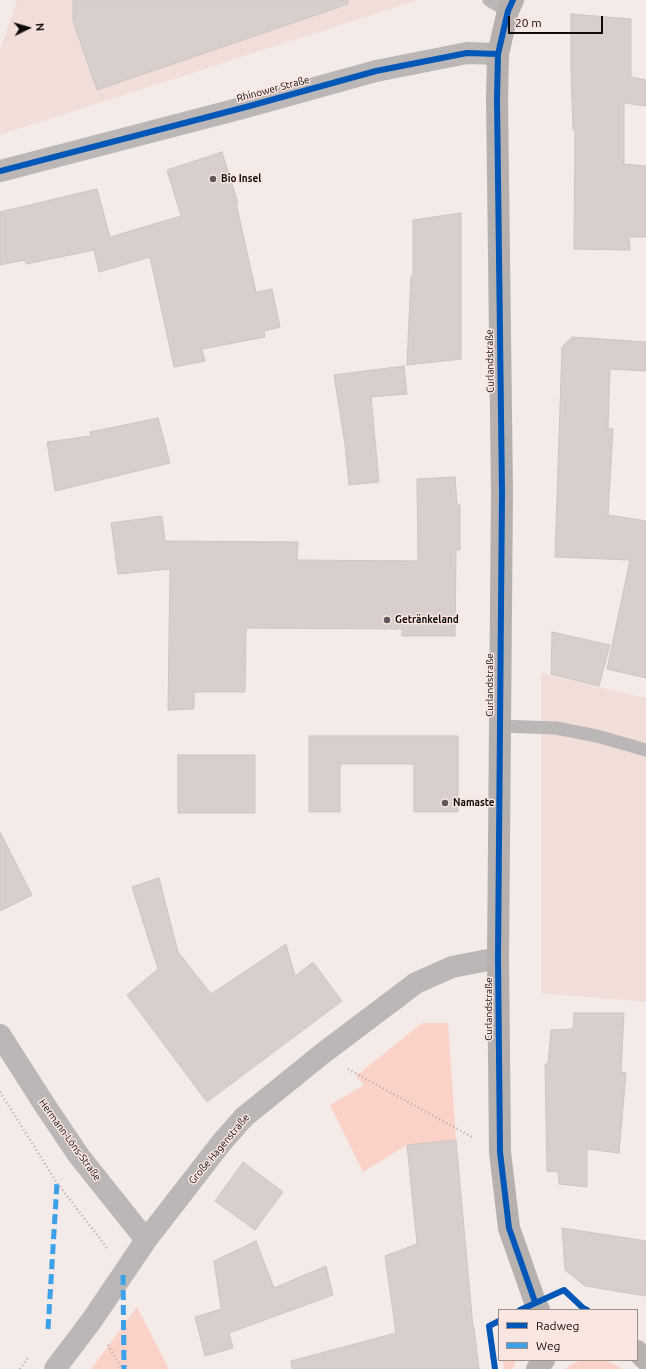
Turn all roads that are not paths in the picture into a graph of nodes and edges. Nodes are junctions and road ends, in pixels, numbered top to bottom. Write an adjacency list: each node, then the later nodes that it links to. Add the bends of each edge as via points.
1 (489, 0): 2 (lane)
2 (511, 5): 3 (main road)
3 (498, 54): 4 (street, Rhinower Straße, via 468,53 376,71); 5 (main road, Curlandstraße, via 502,485)
4 (0, 170)
5 (500, 726): 6 (lane, via 556,728); 7 (main road, Curlandstraße)
6 (646, 750)
7 (498, 958): 9 (street, Große Hagenstraße, via 452,967 416,984 322,1054 244,1117); 10 (main road, Curlandstraße, via 500,1152 509,1228)
8 (0, 1035): 9 (street, Hermann-Löns-Straße, via 79,1156)
9 (146, 1240): 14 (street, Große Hagenstraße)
10 (538, 1309)
11 (638, 1352): 12 (main road)
12 (646, 1360)
13 (543, 1361): 15 (main road)
14 (55, 1369)
15 (537, 1369)

